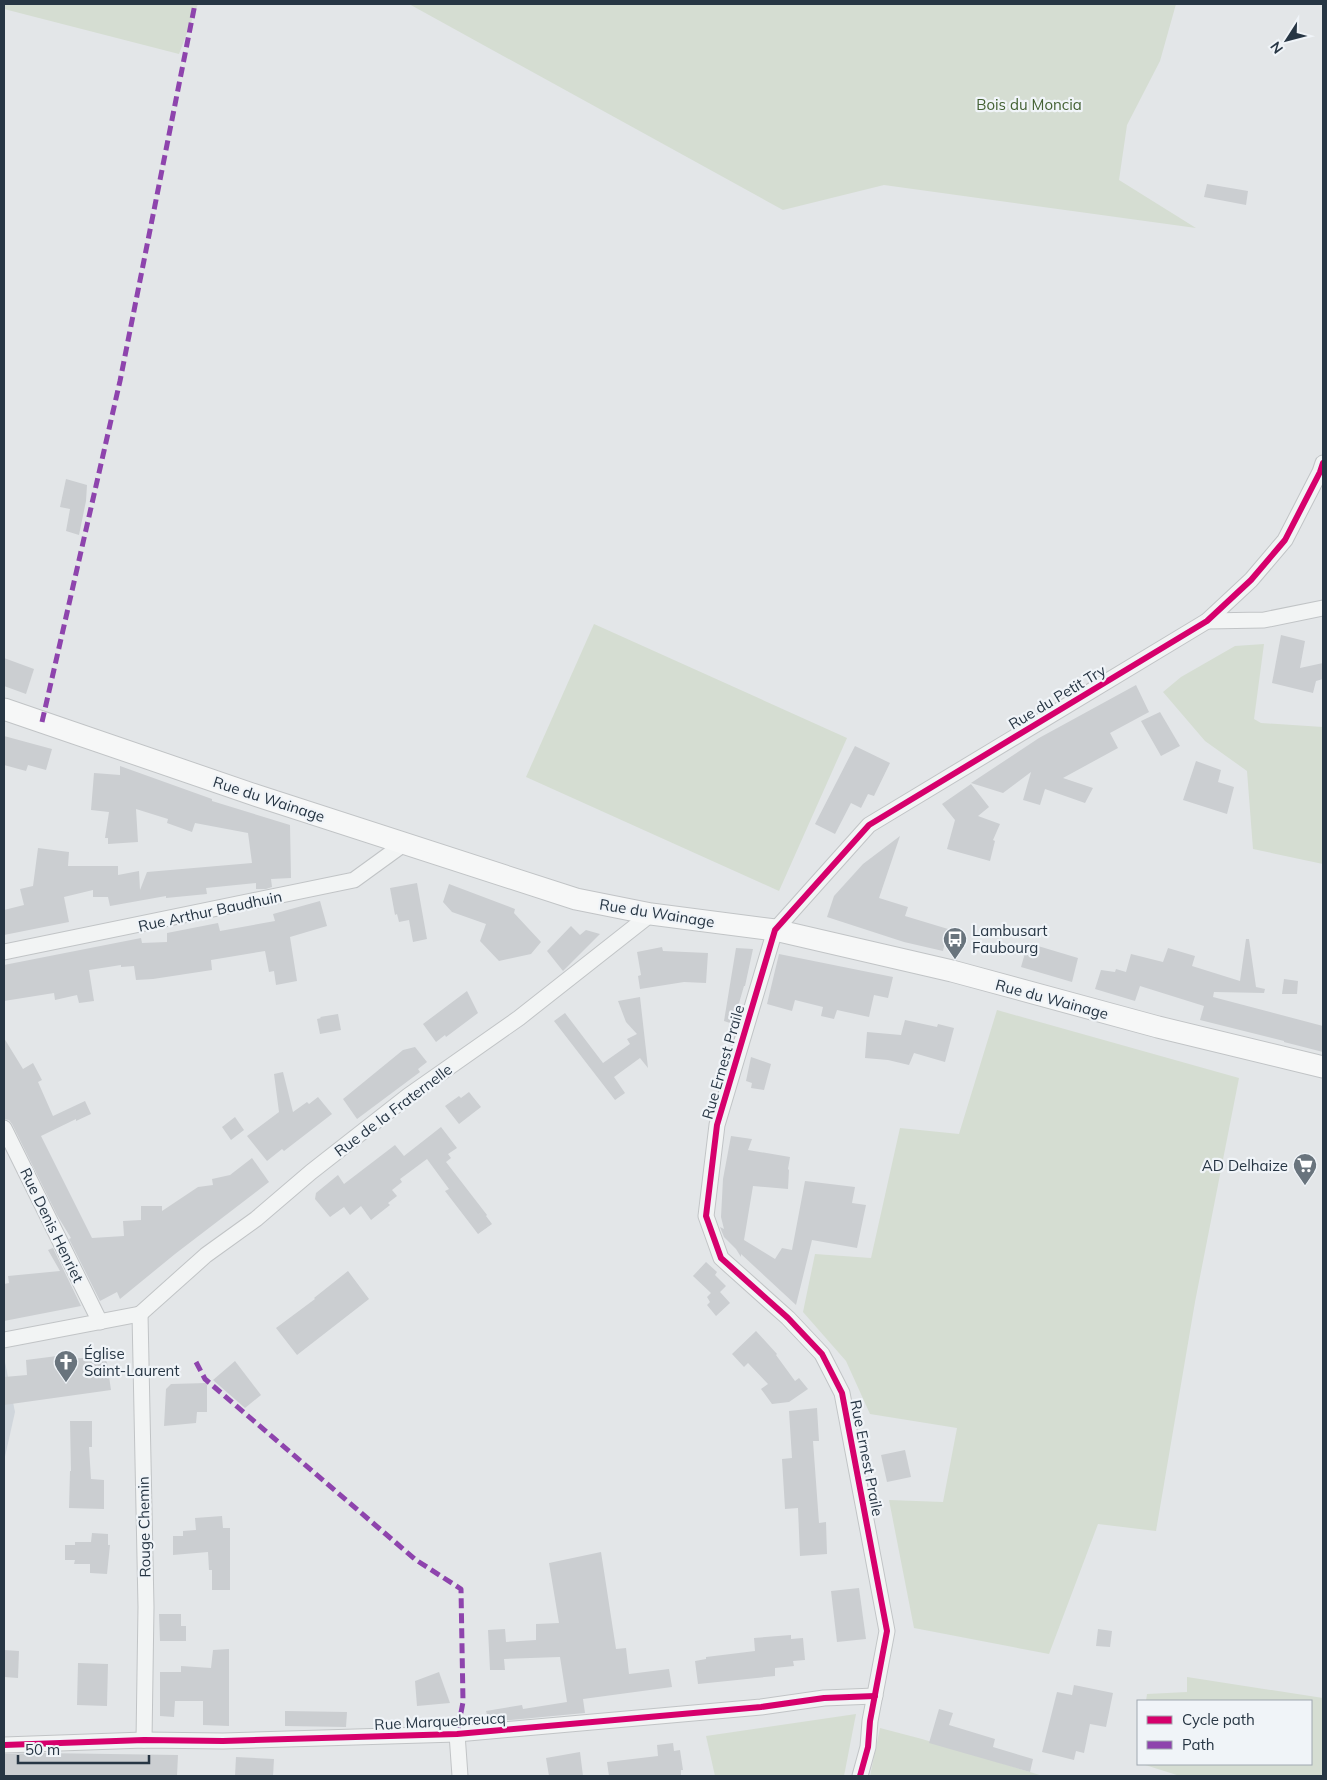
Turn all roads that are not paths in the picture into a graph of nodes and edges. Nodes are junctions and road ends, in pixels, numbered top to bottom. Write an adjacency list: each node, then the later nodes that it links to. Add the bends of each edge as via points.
1 (1323, 463): 3 (street, Rue du Petit Try, via 1285,540 1251,580)
2 (1323, 608): 3 (street, via 1264,620)
3 (1207, 621): 7 (street, Rue du Petit Try, via 869,825)
4 (4, 709): 5 (main road, Rue du Wainage)
5 (405, 843): 6 (main road, Rue du Wainage, via 576,899); 8 (street, Rue Arthur Baudhuin, via 354,880)
6 (651, 914): 7 (main road, Rue du Wainage); 11 (street, Rue de la Fraternelle, via 519,1018 363,1131 256,1219 206,1255)
7 (775, 930): 9 (main road, Rue du Wainage, via 952,971 1158,1028); 14 (street, Rue Ernest Praile, via 717,1125 706,1216 721,1258 788,1318 822,1354 842,1393 887,1631)
8 (4, 952)
9 (1323, 1067)
10 (4, 1128): 12 (street, Rue Denis Henriet)
11 (140, 1314): 12 (street); 16 (street, Rouge Chemin, via 146,1606)
12 (100, 1322): 13 (street)
13 (4, 1340)
14 (875, 1696): 15 (street, Rue Marquebreucq, via 824,1698 761,1707); 19 (street, Rue Ernest Praile, via 868,1747)
15 (457, 1734): 16 (street, Rue Marquebreucq, via 223,1741); 18 (street)
16 (144, 1740): 17 (street, Rue Marquebreucq)
17 (4, 1745)
18 (460, 1776)
19 (860, 1776)

